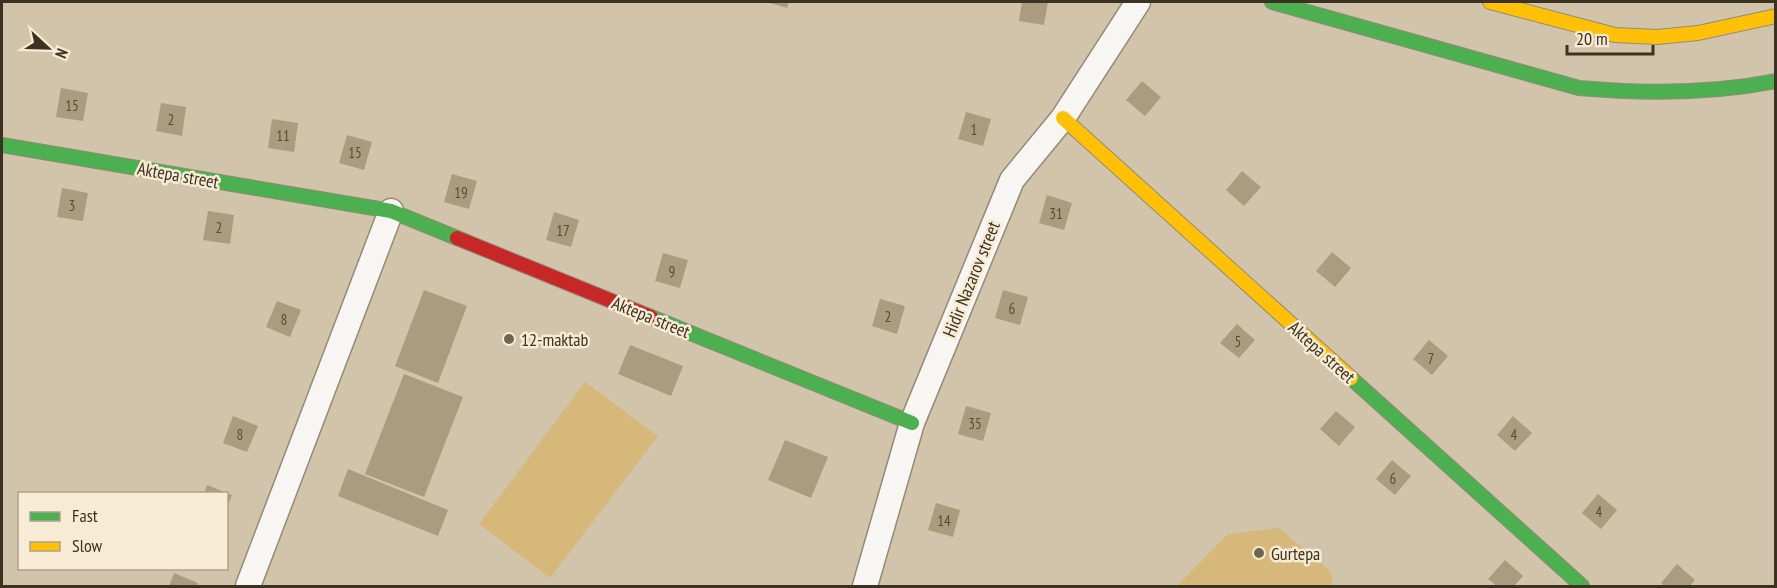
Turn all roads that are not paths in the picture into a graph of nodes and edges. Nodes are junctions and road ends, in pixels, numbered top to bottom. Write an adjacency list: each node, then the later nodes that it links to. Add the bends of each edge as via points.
1 (1138, 2): 6 (street, Hidir Nazarov street)
2 (1272, 2): 5 (street, via 1578,88 1695,93)
3 (1491, 2): 4 (street, via 1615,35 1657,37 1698,33)
4 (1776, 16)
5 (1776, 81)
6 (1063, 118): 9 (street, Hidir Nazarov street, via 1012,180); 12 (street, Aktepa street)
7 (2, 145): 8 (street, Aktepa street)
8 (391, 211): 9 (street, Aktepa street); 10 (street)
9 (912, 423): 11 (street, Hidir Nazarov street)
10 (248, 586)
11 (865, 586)
12 (1582, 586)

